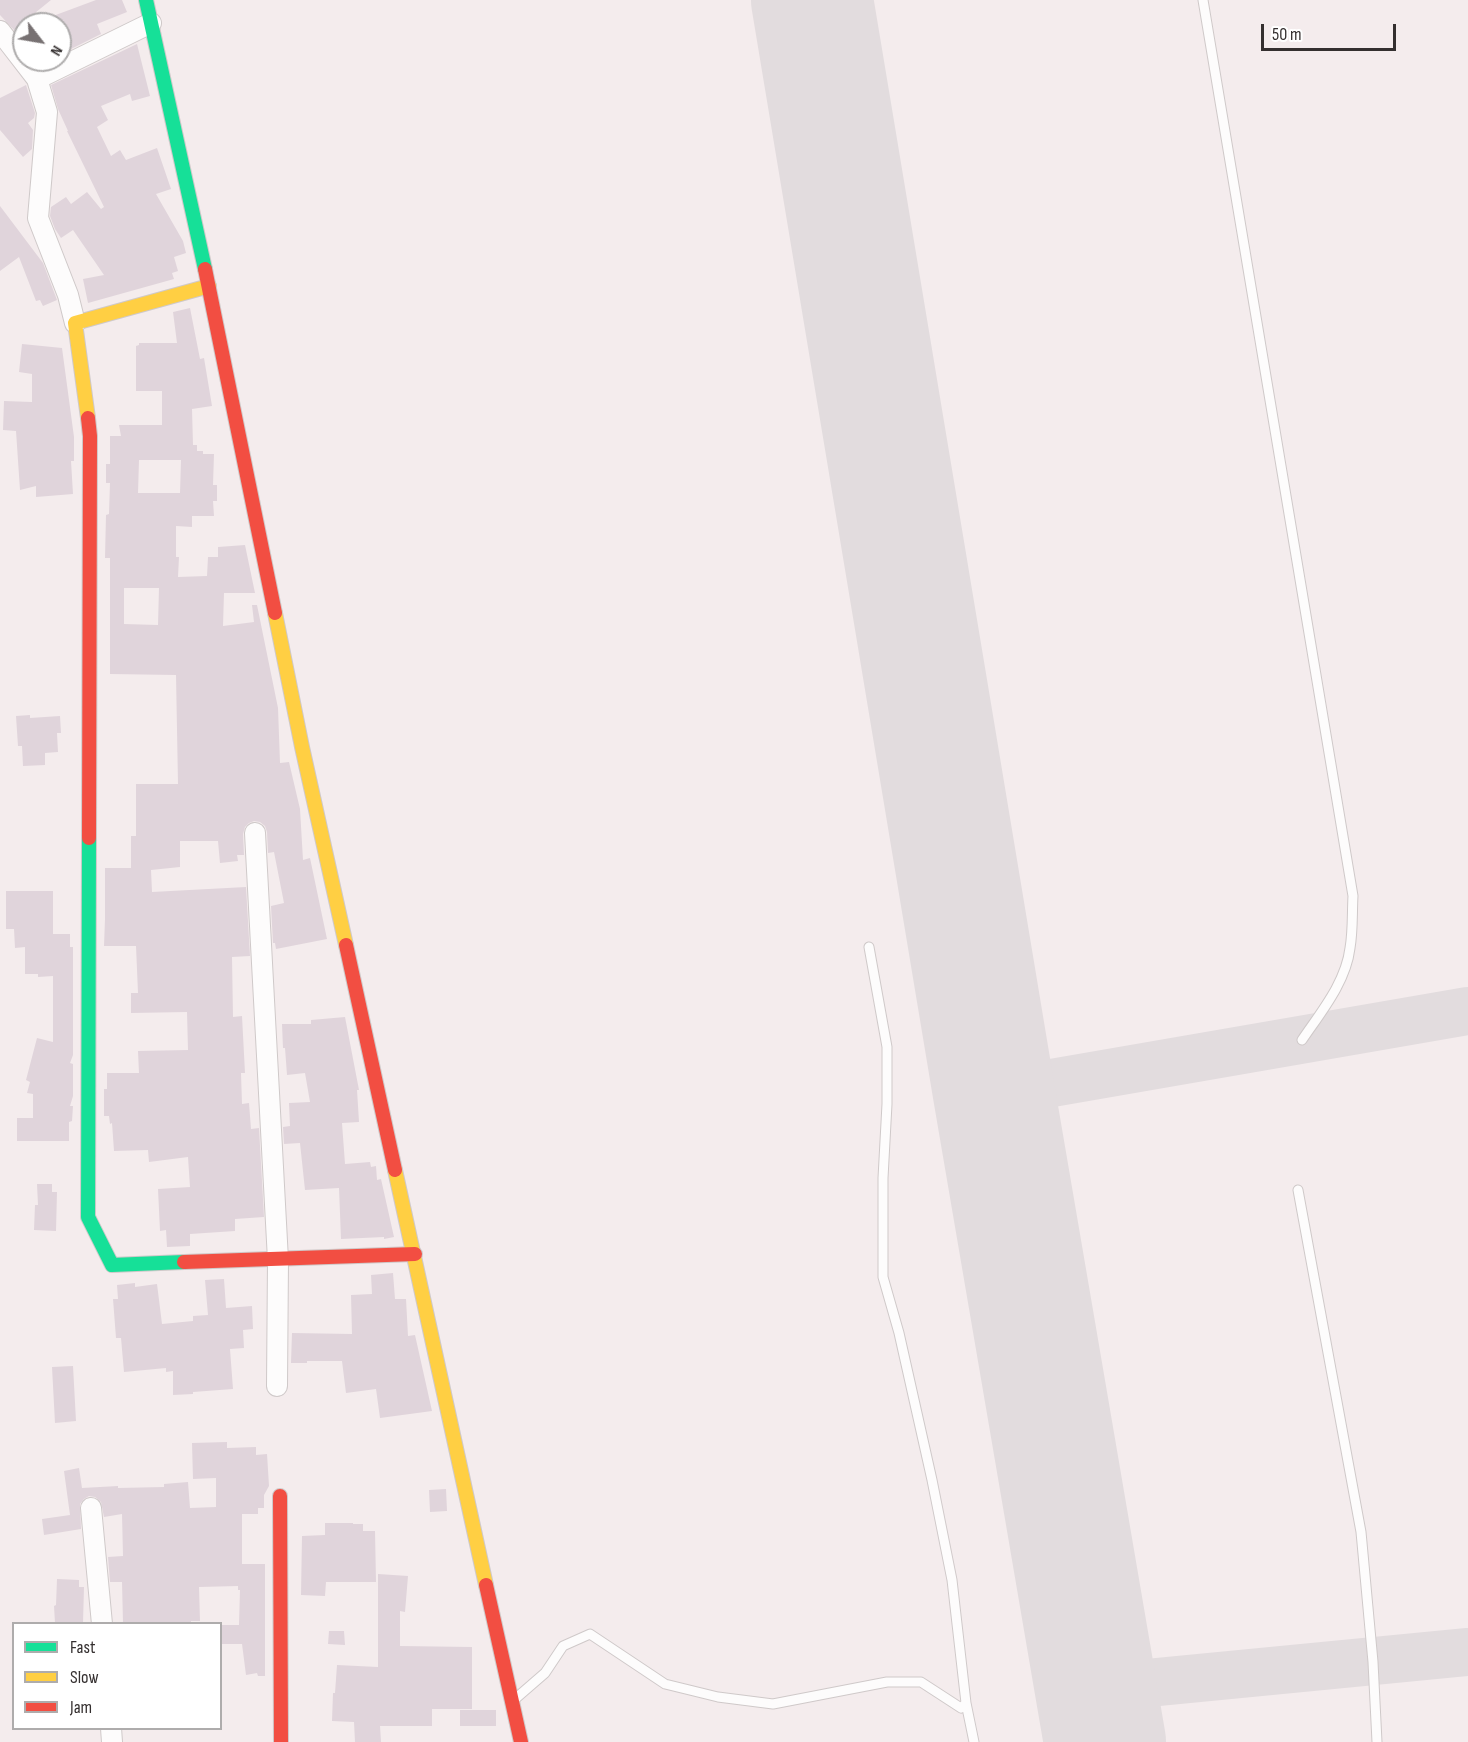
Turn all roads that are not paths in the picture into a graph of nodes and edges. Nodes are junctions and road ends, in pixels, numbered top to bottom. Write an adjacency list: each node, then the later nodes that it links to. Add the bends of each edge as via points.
1 (146, 0): 3 (street)
2 (1203, 0): 10 (lane, via 1353,896 1350,949 1344,970 1329,1001)
3 (151, 23): 5 (street); 6 (street)
4 (0, 31): 5 (street)
5 (37, 79): 7 (street, via 47,112 38,218)
6 (209, 286): 7 (street); 12 (street, via 302,747)
7 (75, 323): 13 (street, via 90,436 88,1217 112,1266)
8 (255, 833): 13 (street)
9 (868, 947): 19 (lane, via 887,1047 884,1276 950,1569)
10 (1302, 1040)
11 (1298, 1190): 23 (lane, via 1361,1532)
12 (415, 1254): 13 (street); 18 (street)
13 (278, 1260): 14 (street)
14 (277, 1386)
15 (280, 1496): 20 (street)
16 (91, 1509): 17 (street)
17 (102, 1622)
18 (512, 1701): 19 (lane, via 545,1673 562,1646 590,1634 665,1684 718,1697 772,1704 887,1682 921,1682 961,1708); 21 (street)
19 (966, 1703): 22 (lane)
20 (281, 1742)
21 (521, 1742)
22 (974, 1742)
23 (1377, 1742)

